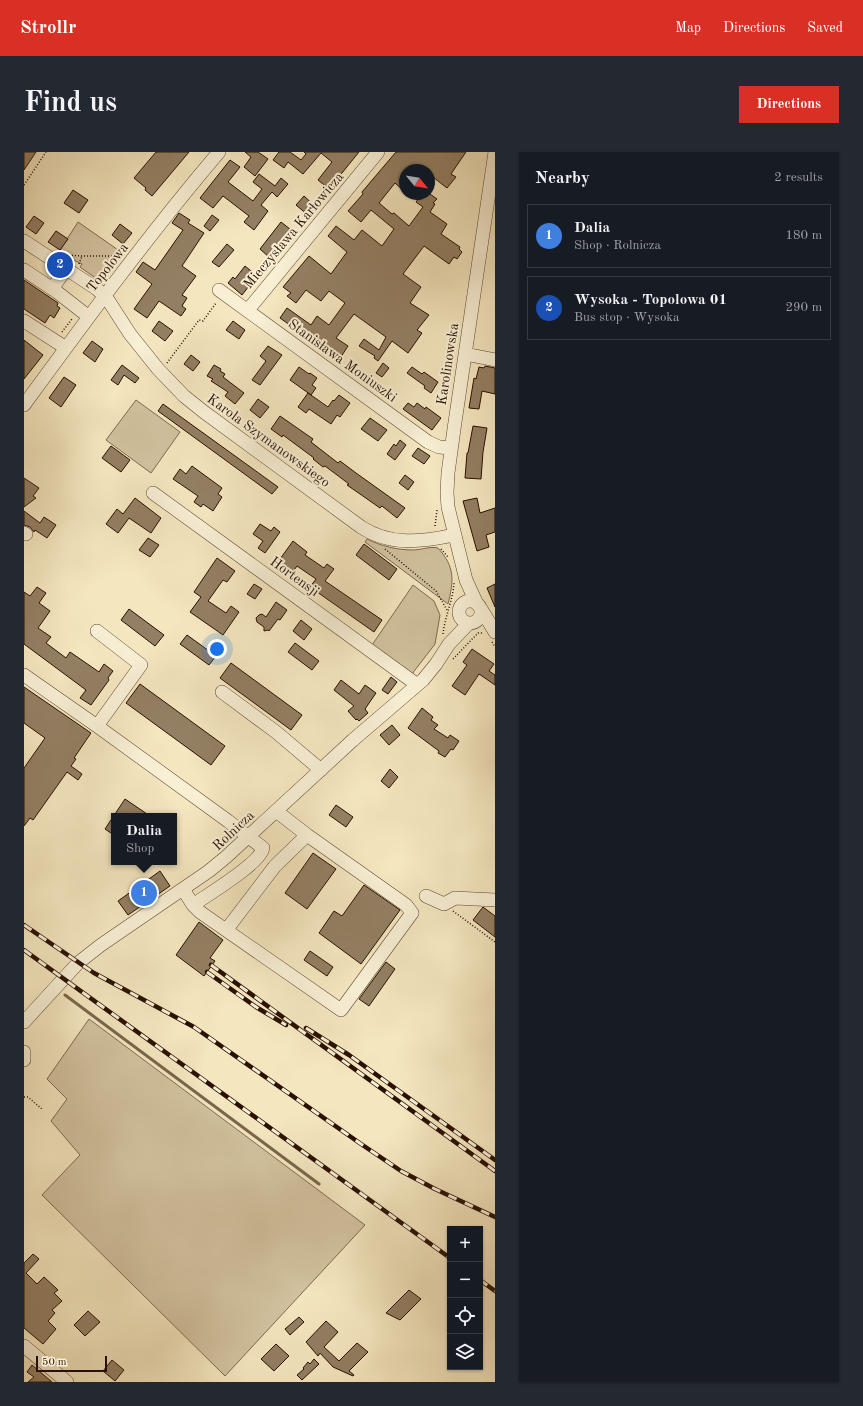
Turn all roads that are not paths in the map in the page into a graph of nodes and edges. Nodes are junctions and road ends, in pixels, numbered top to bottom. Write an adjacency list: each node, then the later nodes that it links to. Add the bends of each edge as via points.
1 (219, 152): 9 (street, Topolowa)
2 (378, 152): 10 (street, Mieczysława Karłowicza)
3 (495, 152): 14 (street, Karolinowska)
4 (24, 241): 5 (street)
5 (72, 269): 7 (street); 9 (street)
6 (24, 270): 7 (street)
7 (52, 289): 11 (street)
8 (221, 292): 10 (street, Stanisława Moniuszki)
9 (105, 296): 11 (street, Topolowa); 19 (street, Karola Szymanowskiego, via 162,374 288,481 361,527 380,536 418,542)
10 (248, 310): 17 (street, Stanisława Moniuszki, via 430,444)
11 (89, 317): 13 (street, Topolowa)
12 (24, 321): 13 (street)
13 (61, 345): 16 (street, Topolowa)
14 (465, 354): 15 (street); 17 (street, Karolinowska)
15 (495, 360)
16 (24, 406)
17 (451, 448): 19 (street, Karolinowska, via 447,493)
18 (153, 492): 26 (street, Hortensji)
19 (454, 535): 20 (street, Karolinowska)
20 (466, 580): 21 (street, Karolinowska); 22 (street, Karolinowska)
21 (479, 606): 22 (street, via 467,601); 22 (street, Rolnicza, via 481,613 478,619); 24 (street, Karolinowska)
22 (462, 615): 24 (street); 26 (street, Rolnicza, via 449,644)
23 (97, 631): 28 (street, via 141,665)
24 (491, 634)
25 (24, 675): 28 (street)
26 (416, 686): 29 (street, Rolnicza)
27 (222, 692): 29 (street)
28 (97, 726): 32 (street)
29 (321, 770): 30 (street, Rolnicza)
30 (276, 811): 31 (street); 32 (street, Rolnicza)
31 (307, 835): 37 (street, via 275,866); 37 (street, via 406,905 412,913 342,1010)
32 (249, 836): 33 (street, Rolnicza, via 221,862); 36 (street, via 263,848 262,853 238,874)
33 (183, 888): 36 (street); 38 (street, Rolnicza, via 78,963)
34 (426, 896): 35 (street, via 444,904 455,898)
35 (495, 900)
36 (193, 905): 37 (street)
37 (227, 930)
38 (24, 1022)
39 (24, 1052): 40 (street)
40 (24, 1060)
41 (24, 1346): 42 (street)
42 (67, 1382)

